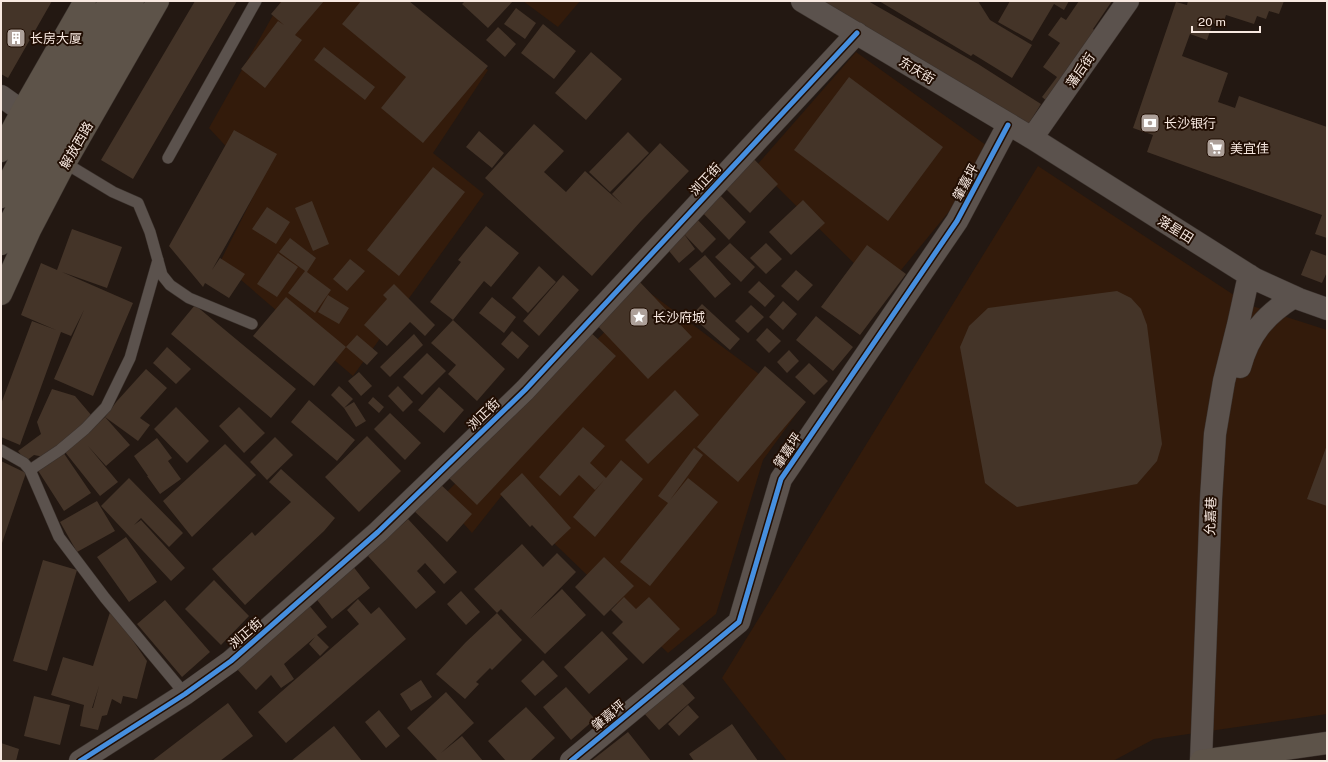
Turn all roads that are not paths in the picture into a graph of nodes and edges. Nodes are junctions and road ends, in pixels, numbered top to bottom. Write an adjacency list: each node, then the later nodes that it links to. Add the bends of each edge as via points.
1 (85, 1): 10 (main road)
2 (110, 1): 16 (main road, via 41,119)
3 (133, 1): 17 (main road, 解放西路, via 58,131)
4 (158, 1): 15 (main road, 解放西路)
5 (256, 1): 14 (lane)
6 (802, 1): 8 (street, 东庆街)
7 (1128, 1): 12 (street, 藩后街)
8 (856, 33): 11 (street, 东庆街); 26 (street, 浏正街, via 525,390 378,532 231,661)
9 (1, 96): 10 (street)
10 (22, 111): 13 (main road)
11 (1008, 125): 12 (street, 东庆街); 30 (street, 肇嘉坪, via 957,221 780,479 739,622)
12 (1032, 138): 19 (street, 落星田)
13 (1, 151)
14 (168, 158)
15 (65, 163): 18 (lane, via 113,192 138,203); 20 (main road, 解放西路, via 30,230)
16 (1, 197)
17 (1, 244)
18 (158, 260): 23 (lane, via 162,275 170,285 189,298); 25 (lane, via 130,358 106,407 60,450)
19 (1249, 275): 21 (street, 落星田); 28 (street, 允嘉巷, via 1224,381 1215,434 1211,499)
20 (1, 294)
21 (1294, 297): 22 (street, 落星田); 28 (street, 允嘉巷, via 1267,317 1253,334 1244,351 1236,383 1228,436 1223,500)
22 (1327, 309)
23 (252, 324)
24 (1, 450): 25 (lane, via 24,463)
25 (30, 470): 26 (lane, via 59,537 105,598)
26 (185, 694): 29 (street, 浏正街)
27 (1327, 743): 28 (main road)
28 (1210, 760)
29 (80, 761)
30 (571, 761)

